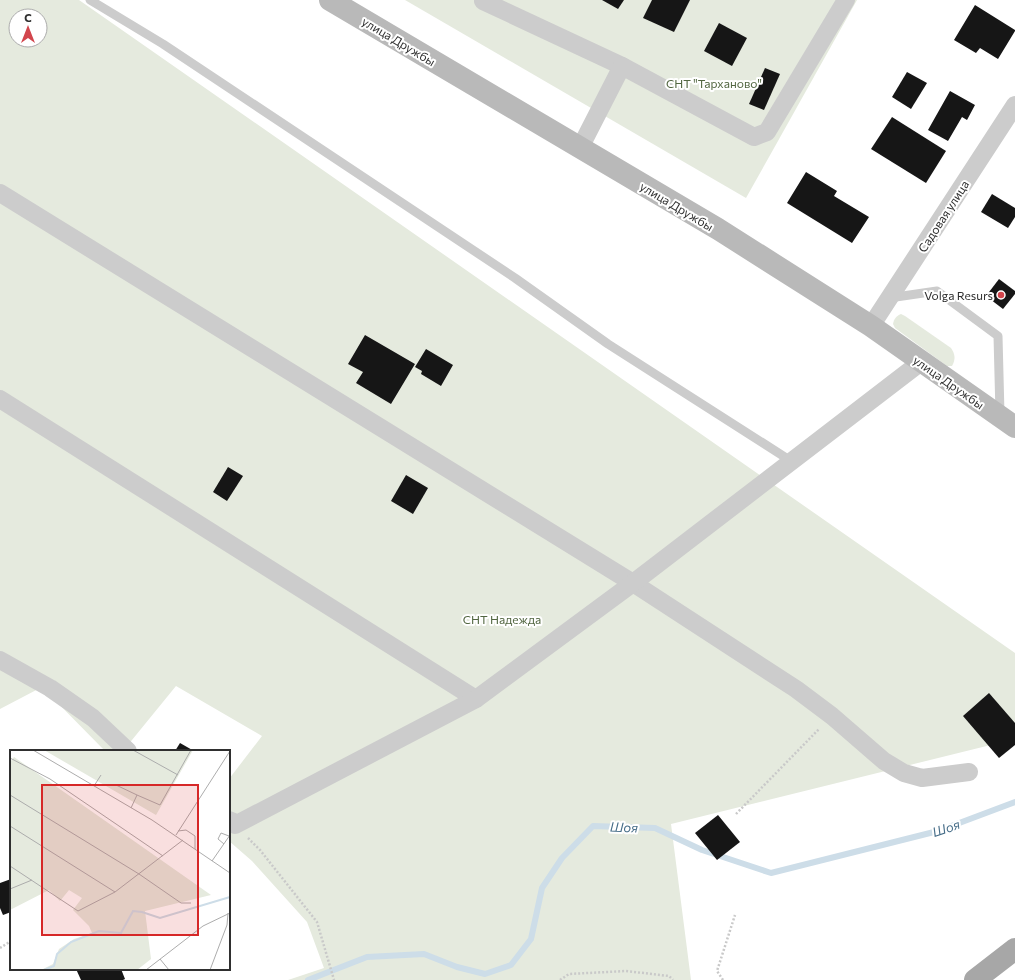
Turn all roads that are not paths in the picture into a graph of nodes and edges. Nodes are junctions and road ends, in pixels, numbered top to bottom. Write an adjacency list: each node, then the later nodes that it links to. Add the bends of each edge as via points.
1 (90, 0): 14 (lane, via 170,49 508,273 608,344)
2 (846, 0): 5 (street, via 767,132 754,137)
3 (483, 1): 5 (street)
4 (338, 2): 7 (main road, улица Дружбы)
5 (622, 66): 7 (street)
6 (1015, 105): 9 (street, Садовая улица)
7 (580, 148): 10 (main road, улица Дружбы, via 718,229)
8 (0, 193): 15 (street)
9 (889, 298): 10 (street, Садовая улица); 13 (lane, via 937,291 998,336)
10 (871, 326): 11 (main road, улица Дружбы)
11 (921, 362): 13 (main road, улица Дружбы); 14 (street)
12 (0, 399): 17 (street)
13 (1008, 422)
14 (791, 461): 15 (street)
15 (633, 583): 17 (street); 19 (street, via 796,689 884,761 904,773 922,778)
16 (0, 660): 18 (street, via 50,688 93,718)
17 (476, 699): 20 (street)
18 (127, 750)
19 (969, 772)
20 (232, 823)
21 (1015, 949): 22 (main road)
22 (975, 980)

